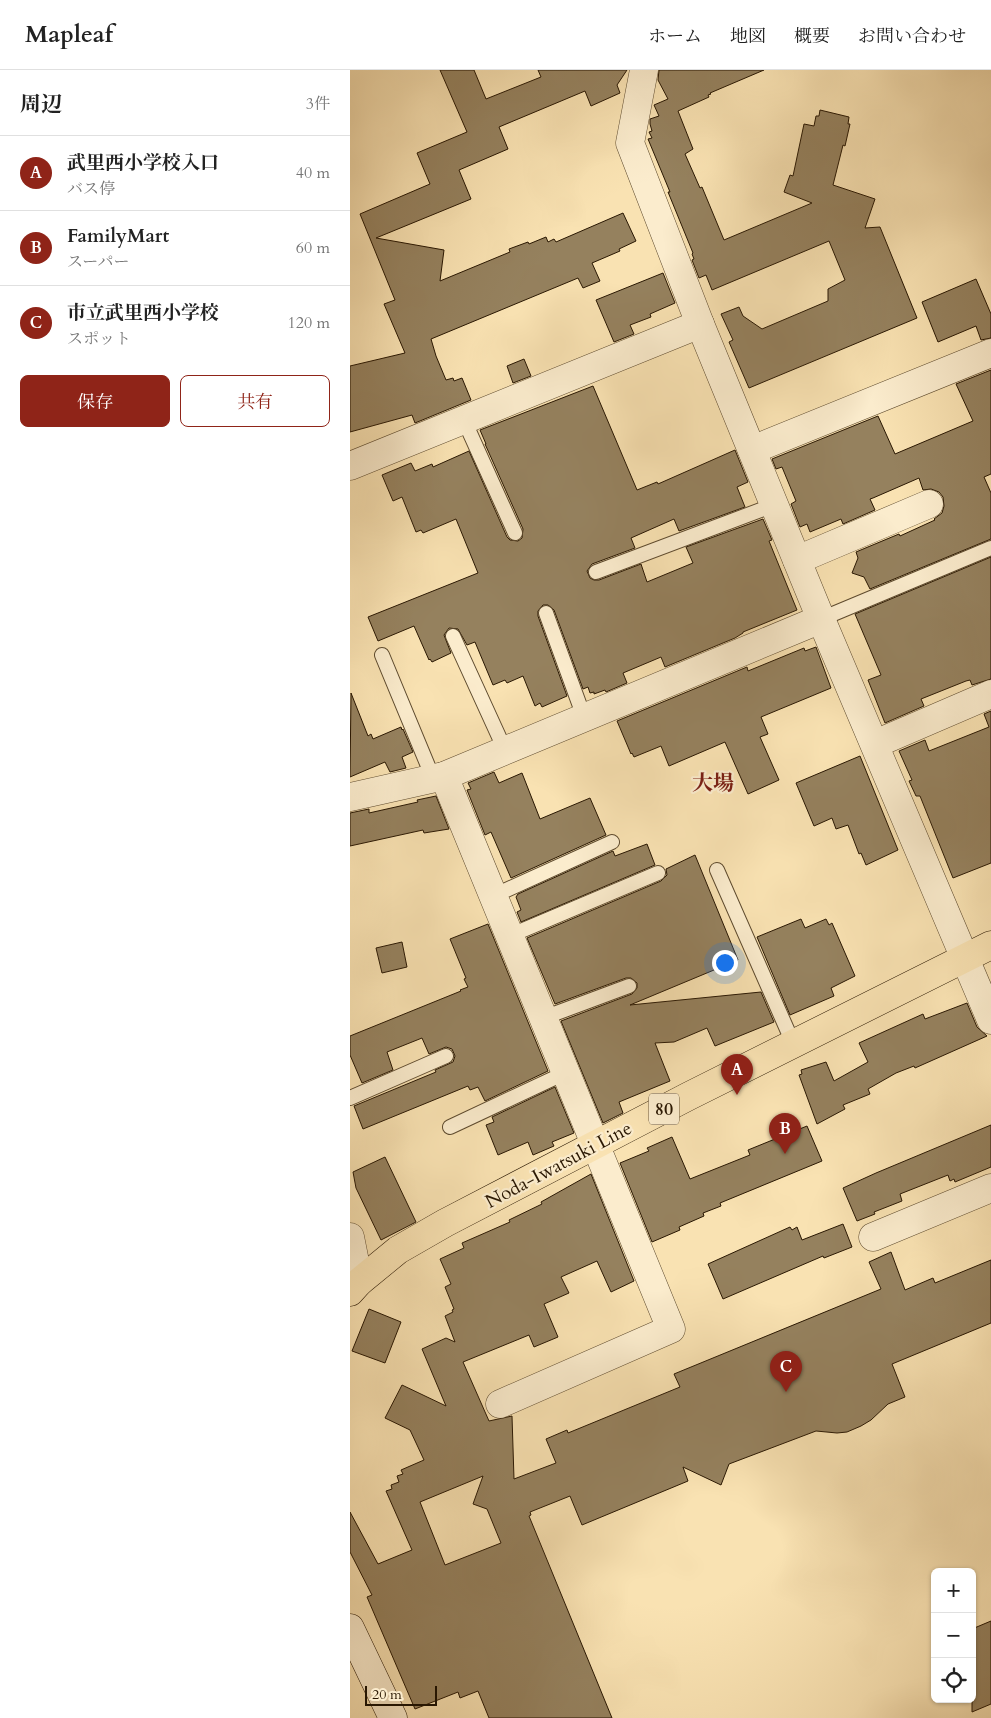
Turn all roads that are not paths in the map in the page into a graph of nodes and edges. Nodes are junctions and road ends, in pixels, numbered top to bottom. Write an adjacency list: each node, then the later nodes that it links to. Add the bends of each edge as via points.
1 (644, 70): 2 (street, via 630,143)
2 (700, 324): 4 (street); 5 (street)
3 (991, 353): 5 (street)
4 (464, 420): 6 (street); 9 (lane)
5 (752, 450): 8 (street)
6 (350, 466)
7 (929, 504): 11 (street)
8 (774, 505): 11 (street); 12 (lane)
9 (515, 533)
10 (991, 548): 14 (lane)
11 (797, 560): 14 (street)
12 (596, 572)
13 (546, 613): 18 (lane)
14 (821, 619): 18 (street); 19 (street)
15 (453, 636): 20 (lane)
16 (382, 655): 21 (lane)
17 (991, 694): 19 (street)
18 (584, 717): 20 (street)
19 (875, 744): 29 (street)
20 (505, 750): 21 (street)
21 (439, 777): 22 (street); 26 (street)
22 (350, 797)
23 (612, 842): 26 (lane)
24 (717, 870): 33 (lane)
25 (658, 873): 27 (lane)
26 (493, 896): 27 (street)
27 (509, 936): 31 (street)
28 (991, 945): 29 (main road, Noda-Iwatsuki Line / 80)
29 (966, 958): 32 (street); 33 (main road, Noda-Iwatsuki Line / 80)
30 (629, 986): 31 (lane)
31 (543, 1018): 35 (street)
32 (991, 1020)
33 (793, 1043): 38 (main road, Noda-Iwatsuki Line / 80)
34 (446, 1056): 36 (lane)
35 (565, 1073): 37 (lane); 38 (street)
36 (350, 1098)
37 (450, 1127)
38 (594, 1146): 42 (main road, Noda-Iwatsuki Line / 80, via 406,1245); 43 (street, via 671,1330)
39 (991, 1188): 41 (street)
40 (350, 1237): 42 (street)
41 (873, 1237)
42 (355, 1287)
43 (500, 1404)
44 (350, 1628): 45 (street)
45 (393, 1718)

